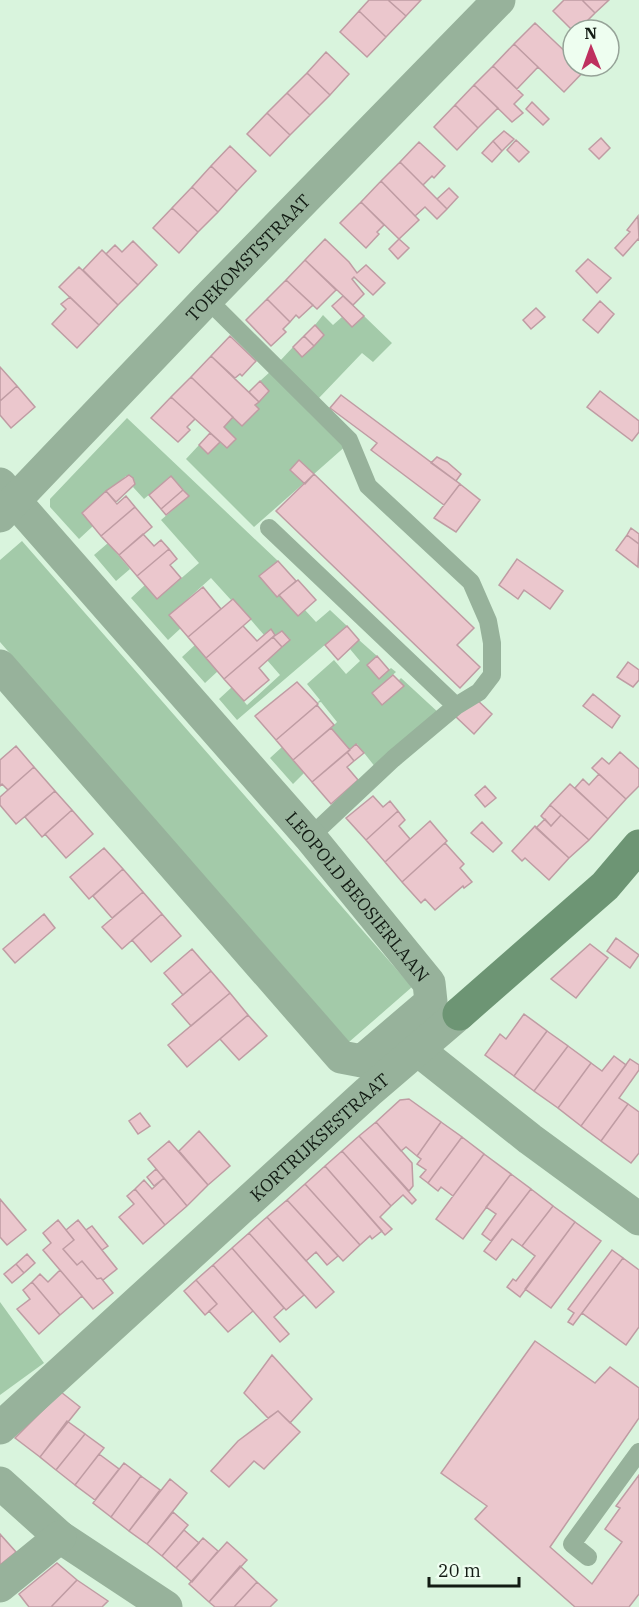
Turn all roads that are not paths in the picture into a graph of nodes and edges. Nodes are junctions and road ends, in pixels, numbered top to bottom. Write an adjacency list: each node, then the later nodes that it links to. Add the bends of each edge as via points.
1 (499, 0): 2 (street, TOEKOMSTSTRAAT)
2 (207, 299): 3 (street, TOEKOMSTSTRAAT); 6 (lane, via 349,440 368,486 471,582 488,621 492,675 479,692)
3 (5, 500): 7 (street, LEOPOLD BEOSIERLAAN)
4 (269, 528): 6 (lane)
5 (0, 666): 7 (street, LEOPOLD BEOSIERLAAN, via 341,1057 362,1061 431,1002 429,983)
6 (456, 706): 7 (lane)
7 (310, 837)
8 (639, 846): 9 (street, KORTRIJKSESTRAAT, via 605,886)
9 (417, 1050): 10 (street); 11 (street, KORTRIJKSESTRAAT)
10 (639, 1219)
11 (0, 1428)
12 (639, 1452): 15 (lane, via 572,1544)
13 (0, 1483): 14 (street)
14 (60, 1537): 16 (street); 17 (street)
15 (588, 1557)
16 (0, 1586)
17 (166, 1607)

